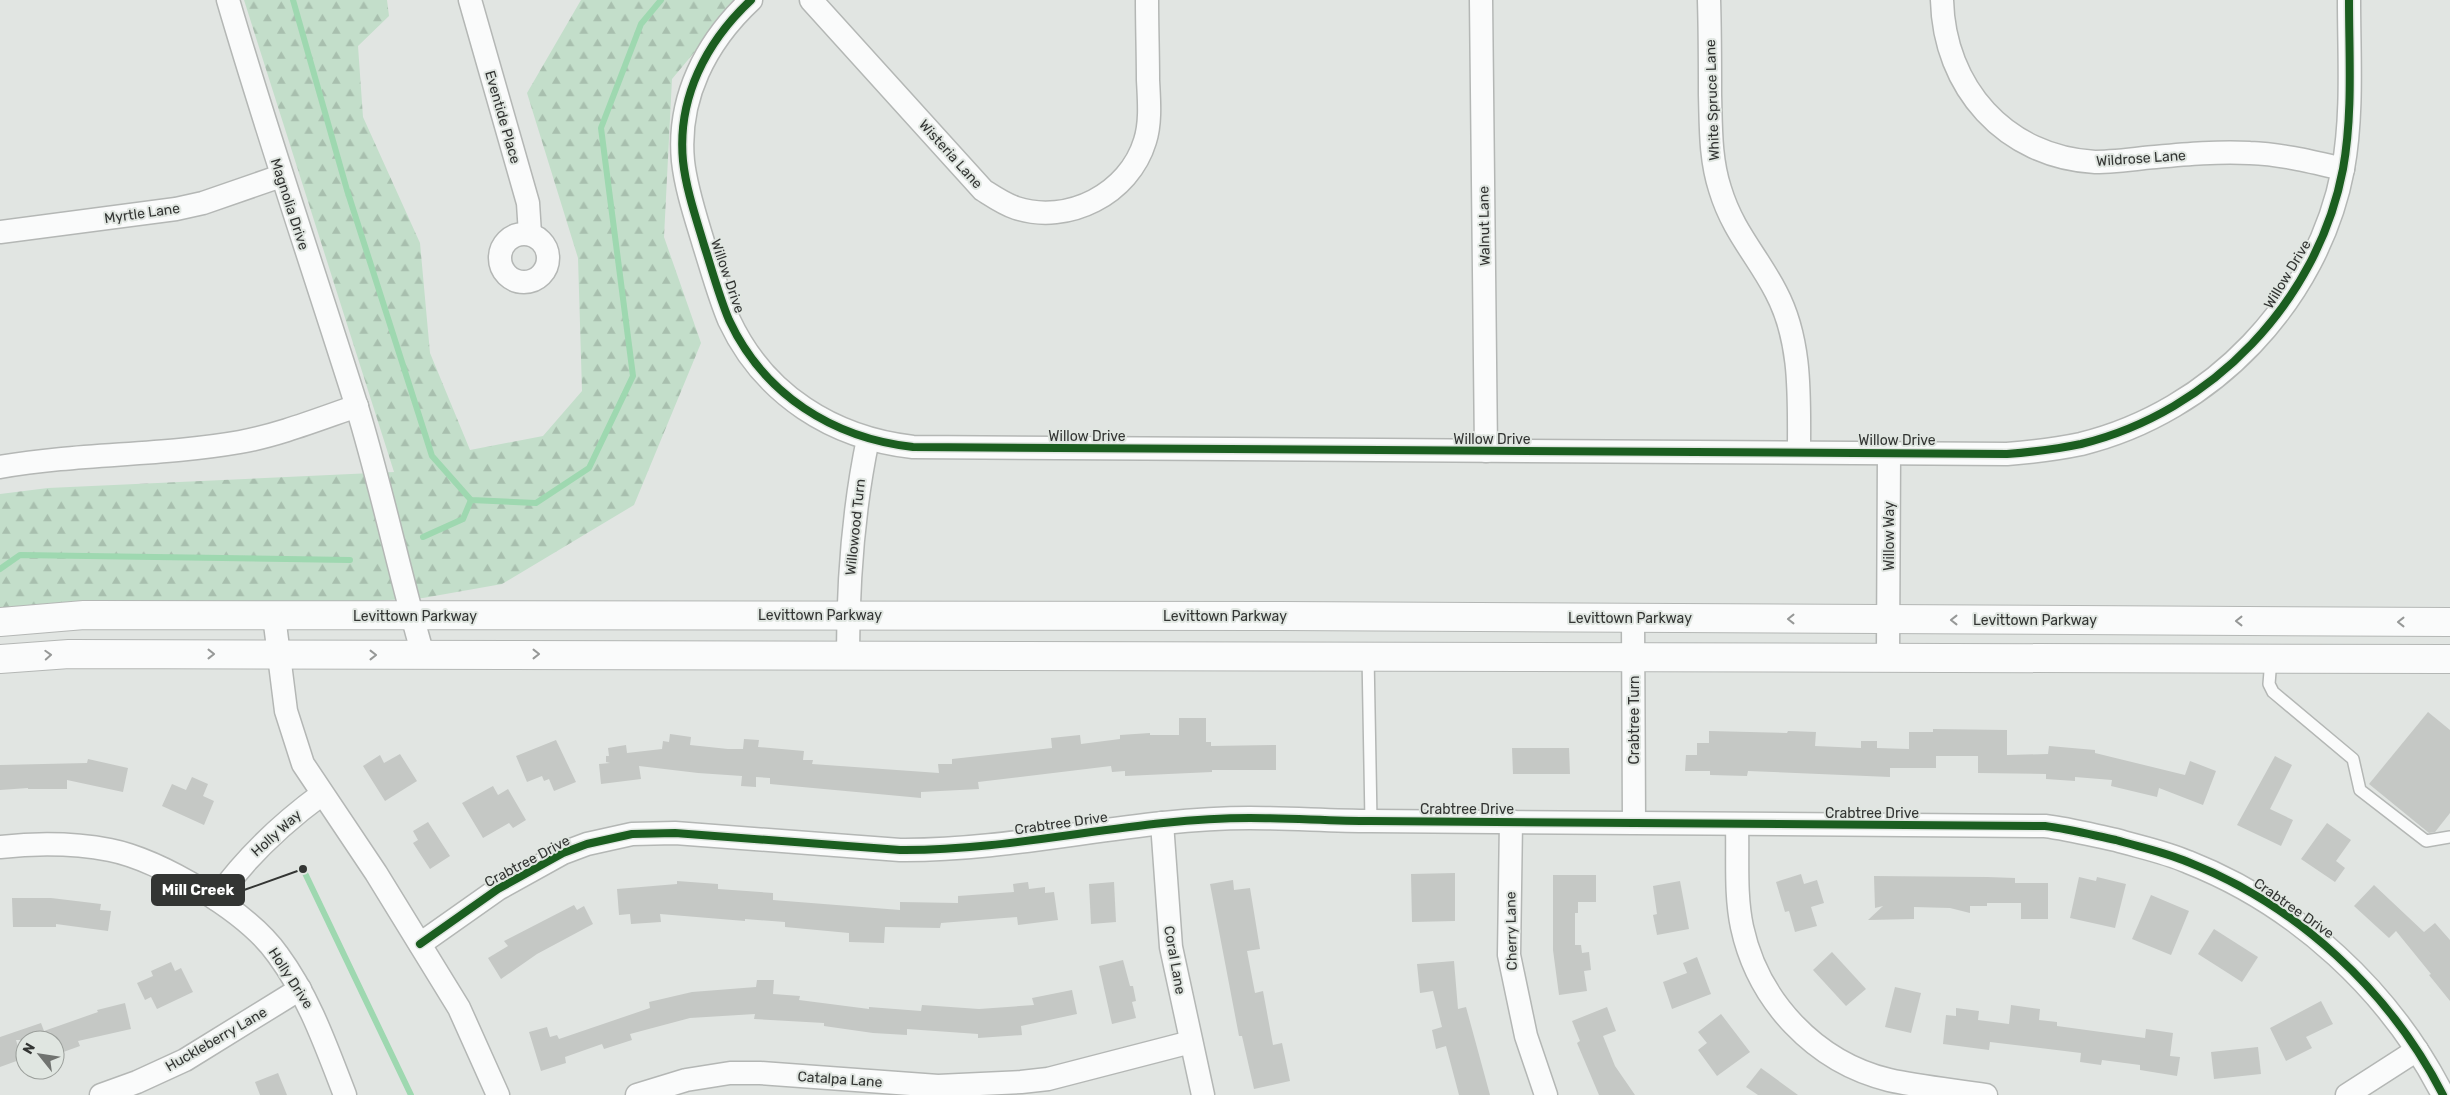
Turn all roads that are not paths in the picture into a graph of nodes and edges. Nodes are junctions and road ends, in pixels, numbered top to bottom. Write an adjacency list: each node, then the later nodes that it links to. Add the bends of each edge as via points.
1 (228, 0): 11 (street, Magnolia Drive)
2 (470, 0): 13 (street, Eventide Place, via 528,203)
3 (751, 0): 15 (street, Willow Drive, via 718,36 704,58 686,109 682,135 683,162 698,222 729,320 746,351 768,379 813,416)
4 (811, 0): 5 (street, Wisteria Lane, via 983,190 1003,203 1041,212 1081,207 1095,200 1115,187 1139,156 1149,117)
5 (1147, 0)
6 (1481, 0): 16 (street, Walnut Lane)
7 (1709, 0): 17 (street, White Spruce Lane, via 1714,162 1728,212 1739,235 1776,291 1790,328 1798,379)
8 (1942, 0): 10 (street, Wildrose Lane, via 1947,44 1967,90 2001,127 2044,152 2094,162 2250,152)
9 (2349, 0): 10 (street, Willow Drive, via 2348,127)
10 (2343, 169): 18 (street, Willow Drive, via 2324,234 2290,299 2268,328 2206,386 2126,429 2082,443 2007,454)
11 (281, 176): 12 (street, Myrtle Lane, via 176,209); 14 (street, Magnolia Drive)
12 (0, 232)
13 (530, 234)
14 (357, 406): 19 (street, via 242,442); 21 (street, Magnolia Drive)
15 (868, 439): 16 (street, Willow Drive, via 913,447); 22 (street, Willowood Turn, via 858,484)
16 (1486, 451): 17 (street, Willow Drive)
17 (1799, 452): 18 (street, Willow Drive)
18 (1889, 453): 24 (street, Willow Way)
19 (0, 467)
20 (274, 616): 21 (main road, Levittown Parkway); 25 (main road, Levittown Parkway, via 84,615); 27 (street)
21 (412, 616): 22 (main road, Levittown Parkway); 29 (street, Magnolia Drive)
22 (848, 616): 23 (main road, Levittown Parkway); 28 (street, Willowood Turn)
23 (1633, 618): 24 (main road, Levittown Parkway, one-way to 23); 31 (street, Crabtree Turn)
24 (1888, 619): 26 (main road, Levittown Parkway, one-way to 24); 32 (street, Willow Way)
25 (0, 622)
26 (2450, 622)
27 (279, 654): 29 (main road, one-way to 29); 33 (main road, one-way to 27, via 69,654); 36 (street, via 286,711 293,736 303,764)
28 (848, 654): 29 (main road, one-way to 28); 30 (main road)
29 (423, 655)
30 (1368, 655): 31 (main road); 37 (lane)
31 (1634, 656): 32 (main road); 39 (street, Crabtree Turn)
32 (1888, 657): 34 (main road)
33 (0, 659)
34 (2271, 659): 35 (main road); 42 (lane, via 2269,684 2273,692 2353,759 2360,790 2426,842)
35 (2450, 659)
36 (322, 794): 44 (street, Holly Way, via 288,819 256,849); 45 (street)
37 (1371, 821): 38 (street, Crabtree Drive); 40 (street, Crabtree Drive, via 1250,818)
38 (1511, 821): 39 (street, Crabtree Drive); 54 (street, Cherry Lane, via 1509,955 1526,1036)
39 (1634, 822): 41 (street, Crabtree Drive)
40 (1162, 823): 45 (street, Crabtree Drive, via 936,850 675,832 632,834 563,853 498,889); 47 (street, Coral Lane, via 1171,947)
41 (1737, 825): 48 (street, Crabtree Drive, via 2045,826 2156,850 2238,885 2318,938 2391,1013); 55 (street, via 1739,900 1749,952 1765,988 1797,1029 1828,1054 1888,1080)
42 (2450, 837)
43 (0, 847): 44 (street, Holly Drive, via 38,843 111,850 173,875)
44 (216, 899): 46 (street, Holly Drive, via 260,934 278,954)
45 (420, 944): 51 (street, via 460,1008)
46 (300, 989): 49 (street, Huckleberry Lane, via 185,1060); 50 (street, Holly Drive, via 316,1017)
47 (1192, 1042): 52 (street, Catalpa Lane, via 1021,1082 938,1086 760,1073 730,1074 686,1080); 53 (street, Coral Lane)
48 (2417, 1050): 56 (street); 57 (street, Crabtree Drive)
49 (102, 1095)
50 (345, 1095)
51 (498, 1095)
52 (637, 1095)
53 (1203, 1095)
54 (1546, 1095)
55 (1986, 1095)
56 (2347, 1095)
57 (2443, 1095)

